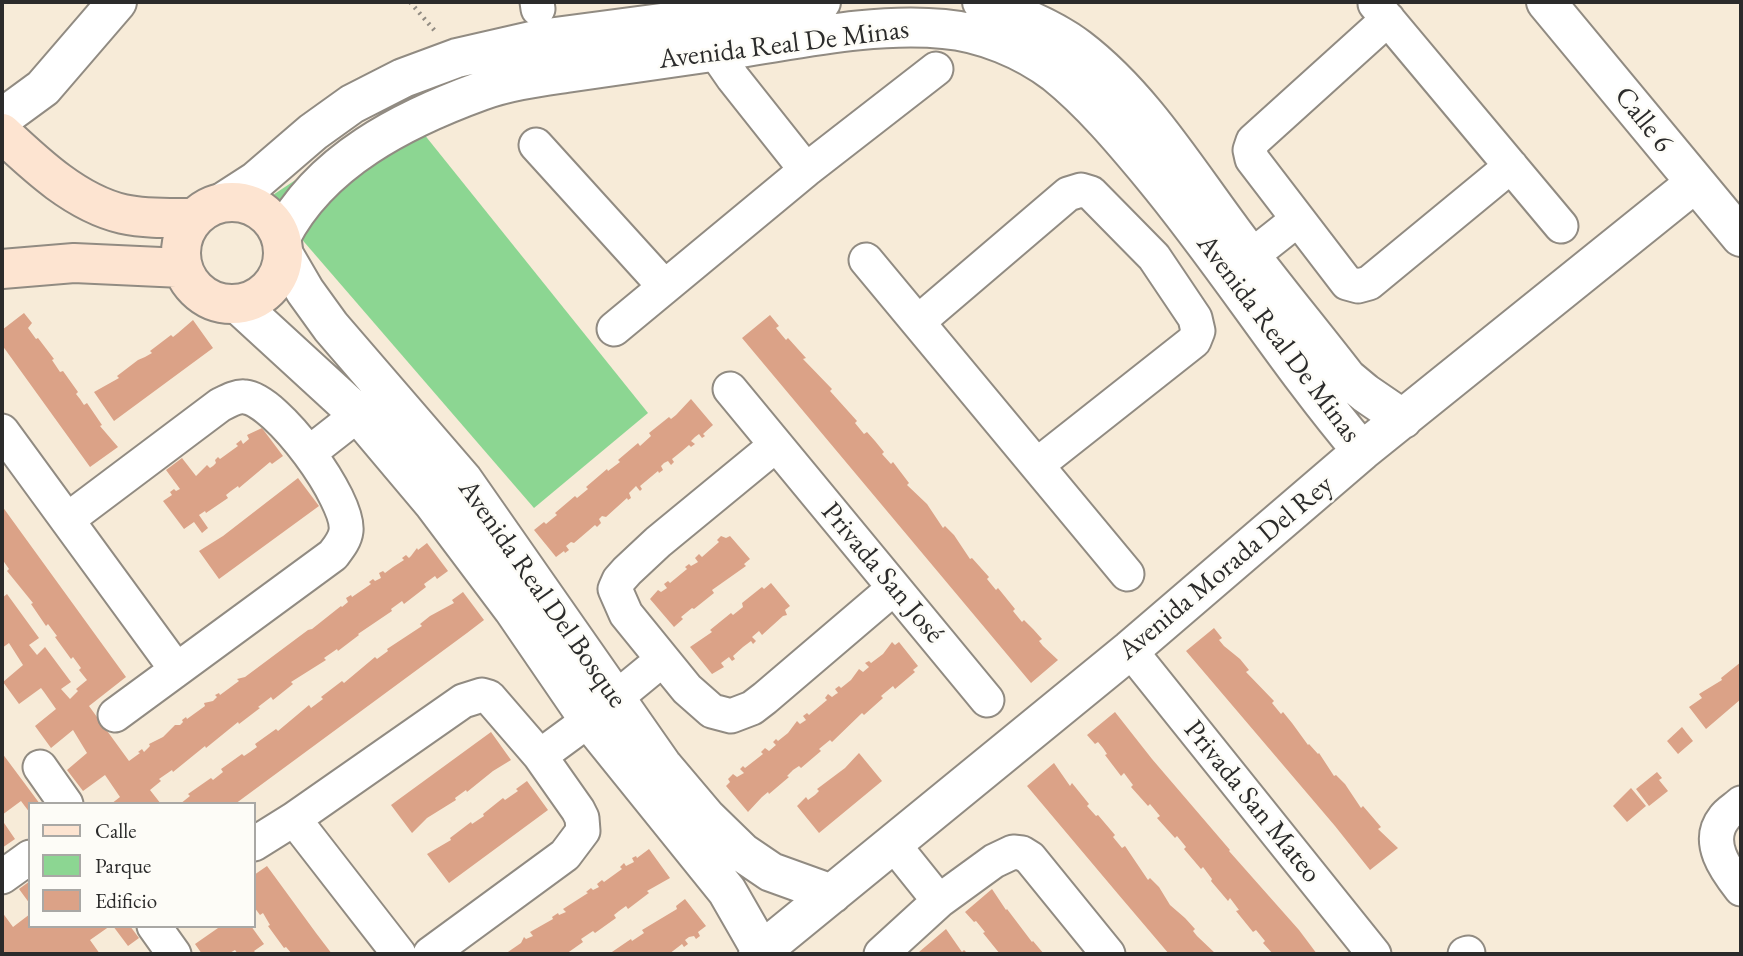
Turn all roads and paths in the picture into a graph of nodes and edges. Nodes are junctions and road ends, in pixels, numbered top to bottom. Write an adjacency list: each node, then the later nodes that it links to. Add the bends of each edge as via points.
1 (117, 2): 10 (street, via 43,88)
2 (982, 2): 7 (street, Avenida Real De Minas, via 1016,13)
3 (1546, 2): 14 (street, Calle 6)
4 (1381, 10): 12 (street); 16 (street, via 1253,141 1252,159)
5 (825, 13): 6 (street, Avenida Real De Minas); 7 (street, Avenida Real De Minas, via 877,30 947,29 1029,57); 9 (street, Avenida Real De Minas, via 540,39)
6 (715, 52): 9 (street, Avenida Real De Minas, via 544,76); 13 (street)
7 (1065, 60): 17 (street, Avenida Real De Minas, via 1101,116); 23 (street, Avenida Real De Minas, via 1130,97)
8 (936, 69): 13 (street)
9 (480, 71): 15 (street, Avenida Real De Minas, via 457,58 352,104 256,181); 20 (street, Avenida Real De Minas, via 347,160 292,215)
10 (6, 141): 15 (main road, via 87,200 122,214 153,218)
11 (536, 145): 26 (street)
12 (1511, 166): 16 (street, via 1369,283 1358,286 1347,283); 18 (street)
13 (806, 170): 26 (street)
14 (1695, 183): 19 (street, Calle 6); 33 (street, Avenida Morada Del Rey)
15 (209, 210): 20 (main road, via 243,202 260,209 273,222); 24 (main road, via 184,233)
16 (1297, 220): 23 (street)
17 (1191, 222): 21 (street); 23 (street, Avenida Real De Minas)
18 (1561, 226)
19 (1741, 237)
20 (282, 246): 27 (main road, via 279,273 270,288 256,299); 31 (street, Avenida Real Del Bosque, via 305,291 331,327)
21 (1154, 257): 28 (street, via 1091,192 1081,190 1068,194); 38 (street, via 1195,318 1198,331 1194,341)
22 (866, 260): 28 (street)
23 (1240, 265): 33 (street, Avenida Real De Minas, via 1347,378); 36 (street, Avenida Real De Minas, via 1321,402)
24 (182, 268): 25 (main road, via 74,263); 27 (main road, via 204,296)
25 (2, 269)
26 (664, 286): 29 (street)
27 (238, 304): 32 (street, Avenida Real Del Bosque)
28 (918, 322): 38 (street)
29 (614, 329)
30 (730, 389): 35 (street, Privada San José)
31 (388, 391): 32 (street); 46 (street, Avenida Real Del Bosque, via 463,480)
32 (359, 415): 37 (street); 46 (street, Avenida Real Del Bosque)
33 (1403, 419): 36 (street, Avenida Morada Del Rey)
34 (2, 431): 39 (street)
35 (776, 445): 41 (street, Privada San José); 43 (street, via 619,580 615,589 626,614)
36 (1362, 452): 42 (street, Avenida Morada Del Rey)
37 (309, 453): 39 (street, via 256,400 232,399); 44 (street, via 344,512 342,544)
38 (1037, 466): 40 (street)
39 (66, 520): 44 (street)
40 (1128, 575)
41 (894, 588): 43 (street, via 765,698 731,716 702,703); 45 (street, Privada San José)
42 (1130, 650): 54 (street, Avenida Morada Del Rey); 65 (street, Privada San Mateo)
43 (662, 660): 46 (street)
44 (176, 669): 47 (street)
45 (987, 700)
46 (602, 710): 48 (street); 58 (street, Avenida Real Del Bosque, via 662,765 743,853 771,872); 60 (street, Avenida Real Del Bosque, via 727,891)
47 (115, 715)
48 (540, 756): 52 (street, via 489,697 482,695 463,701); 62 (street, via 578,810 583,831 565,855)
49 (40, 767): 50 (street)
50 (65, 802)
51 (1741, 803): 57 (street, via 1723,819 1715,841 1725,869)
52 (294, 819): 53 (street); 61 (street)
53 (256, 843)
54 (894, 845): 58 (street, Avenida Morada Del Rey); 59 (street)
55 (28, 858): 56 (street)
56 (2, 877)
57 (1741, 889)
58 (832, 894): 60 (street, Avenida Morada Del Rey)
59 (939, 901): 63 (street); 64 (street, via 1004,855 1023,853)
60 (760, 953)
61 (398, 954)
62 (430, 954)
63 (881, 954)
64 (1108, 954)
65 (1374, 954)

